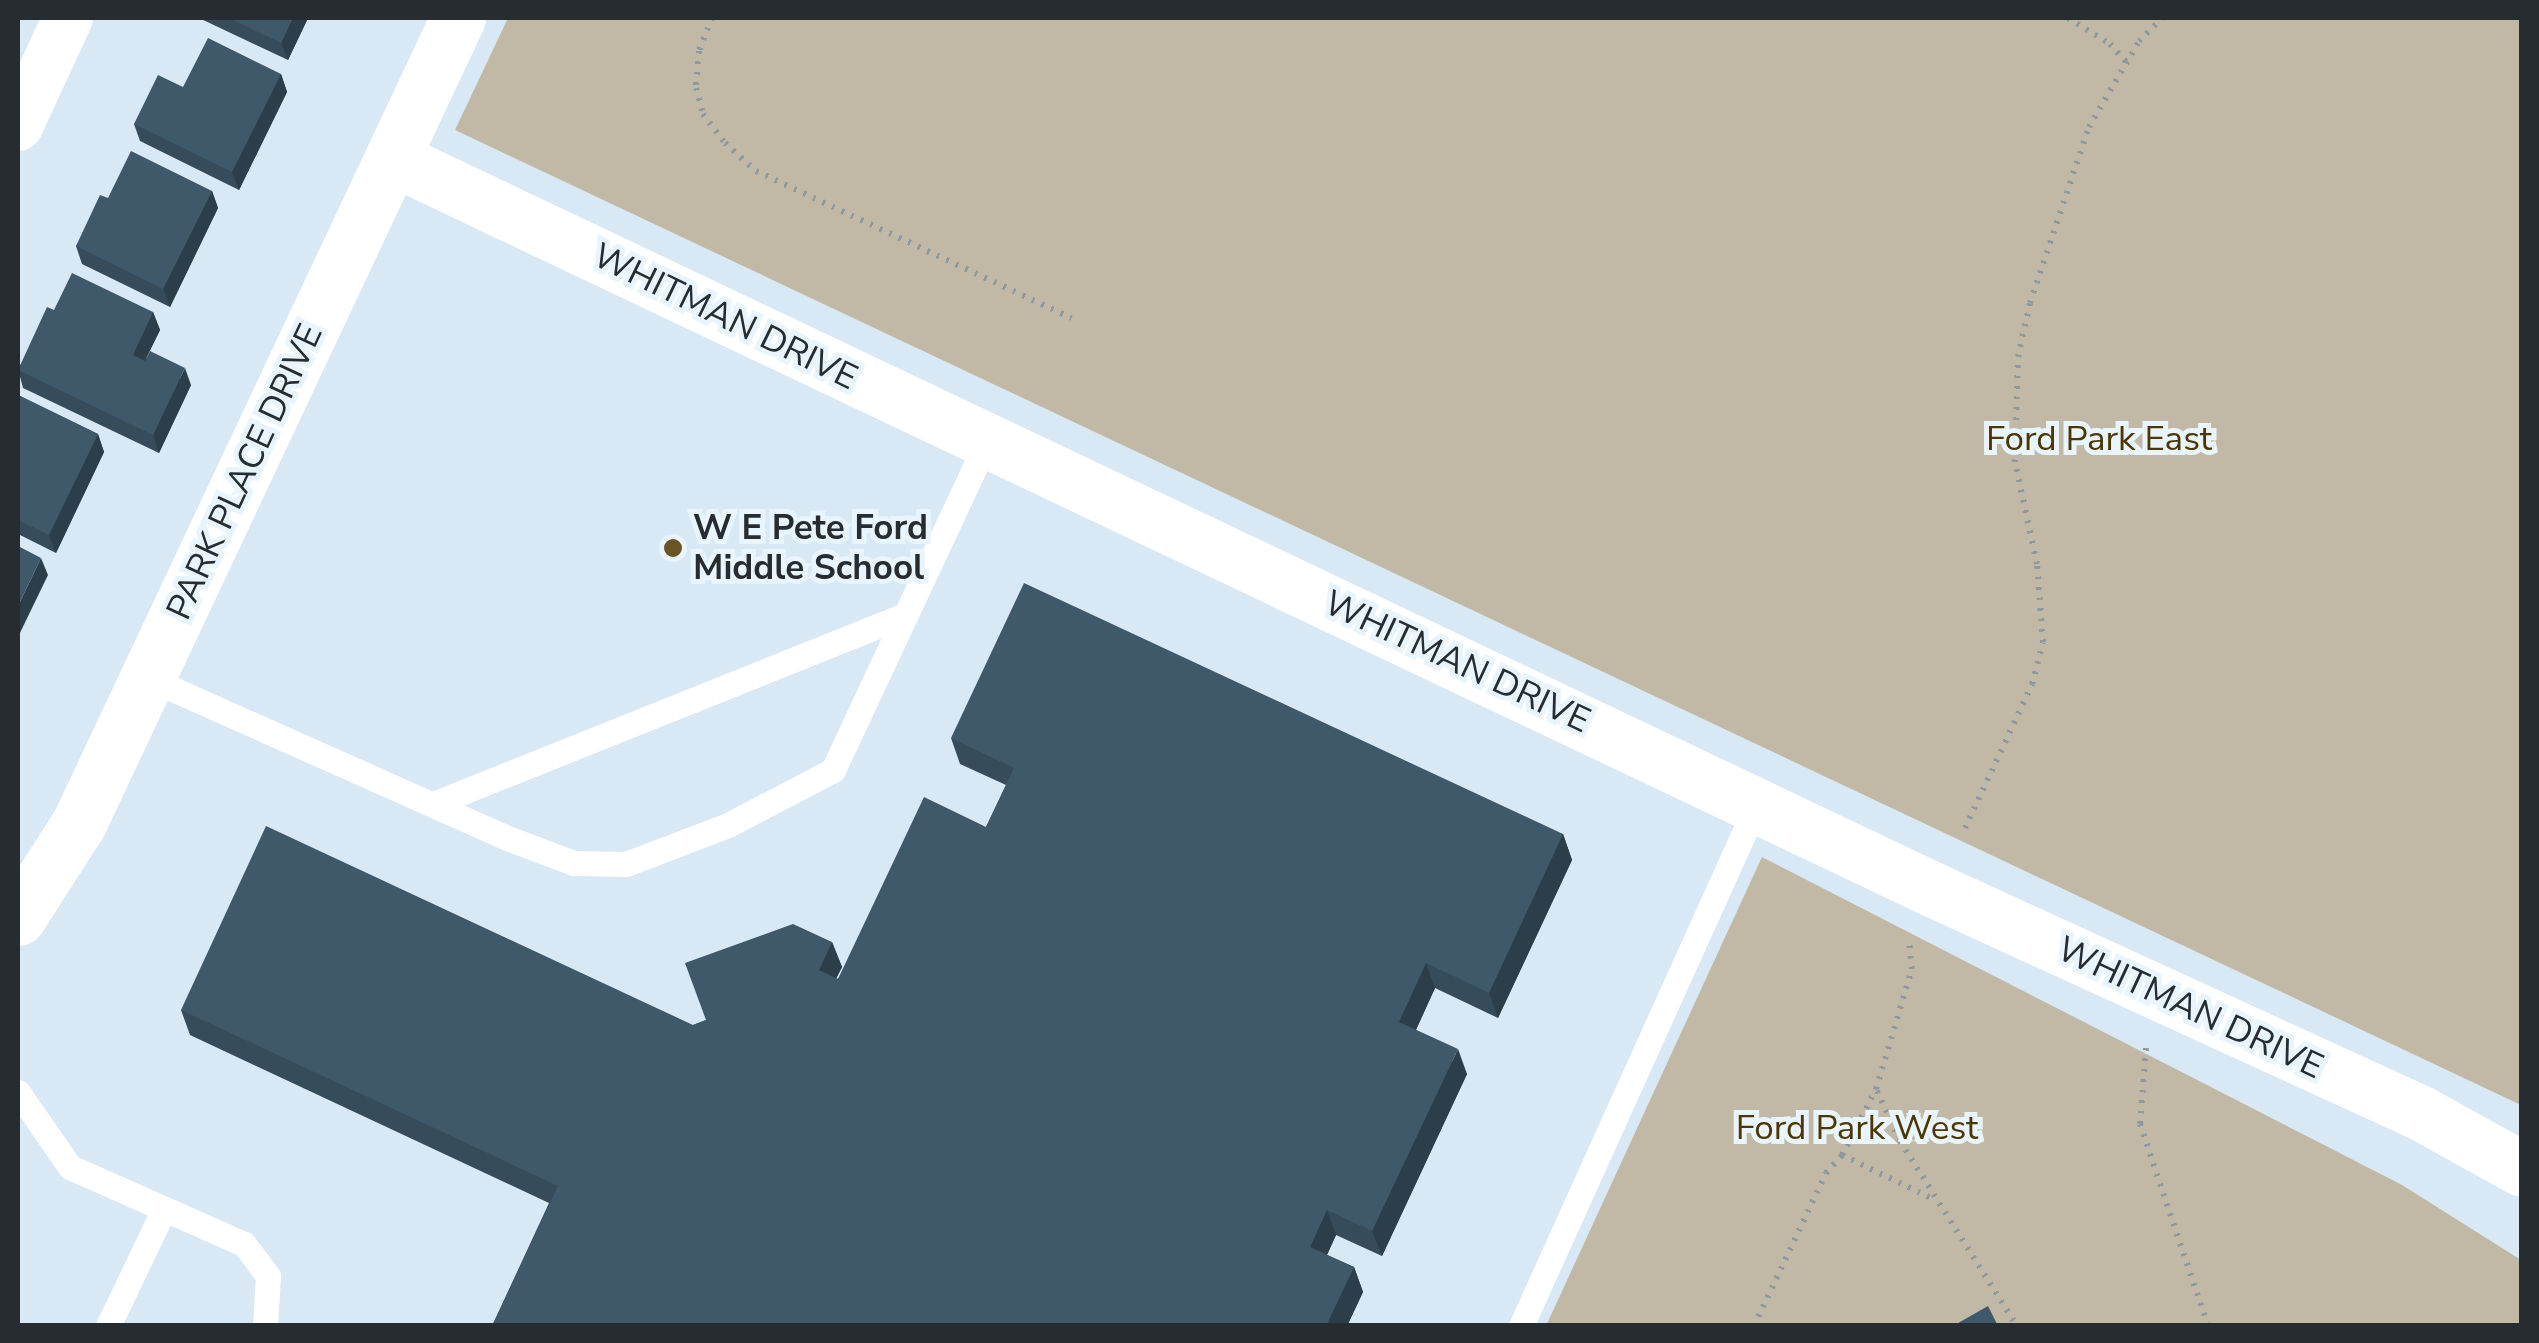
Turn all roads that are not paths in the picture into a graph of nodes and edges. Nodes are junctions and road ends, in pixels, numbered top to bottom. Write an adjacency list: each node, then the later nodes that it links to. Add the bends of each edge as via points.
1 (68, 18): 3 (street)
2 (458, 18): 4 (street, PARK PLACE DRIVE)
3 (18, 126)
4 (392, 158): 5 (street, WHITMAN DRIVE); 7 (street, PARK PLACE DRIVE)
5 (987, 440): 6 (lane); 9 (street, WHITMAN DRIVE)
6 (905, 616): 8 (lane); 8 (lane, via 833,770 728,825 626,864 574,863)
7 (148, 678): 8 (lane); 10 (street, PARK PLACE DRIVE, via 79,824)
8 (433, 804)
9 (1757, 804): 12 (street, WHITMAN DRIVE, via 2431,1118); 16 (lane)
10 (18, 918)
11 (18, 1092): 13 (lane, via 70,1167)
12 (2522, 1169)
13 (164, 1209): 14 (lane); 15 (lane, via 244,1244 268,1276)
14 (108, 1326)
15 (266, 1326)
16 (1521, 1326)

